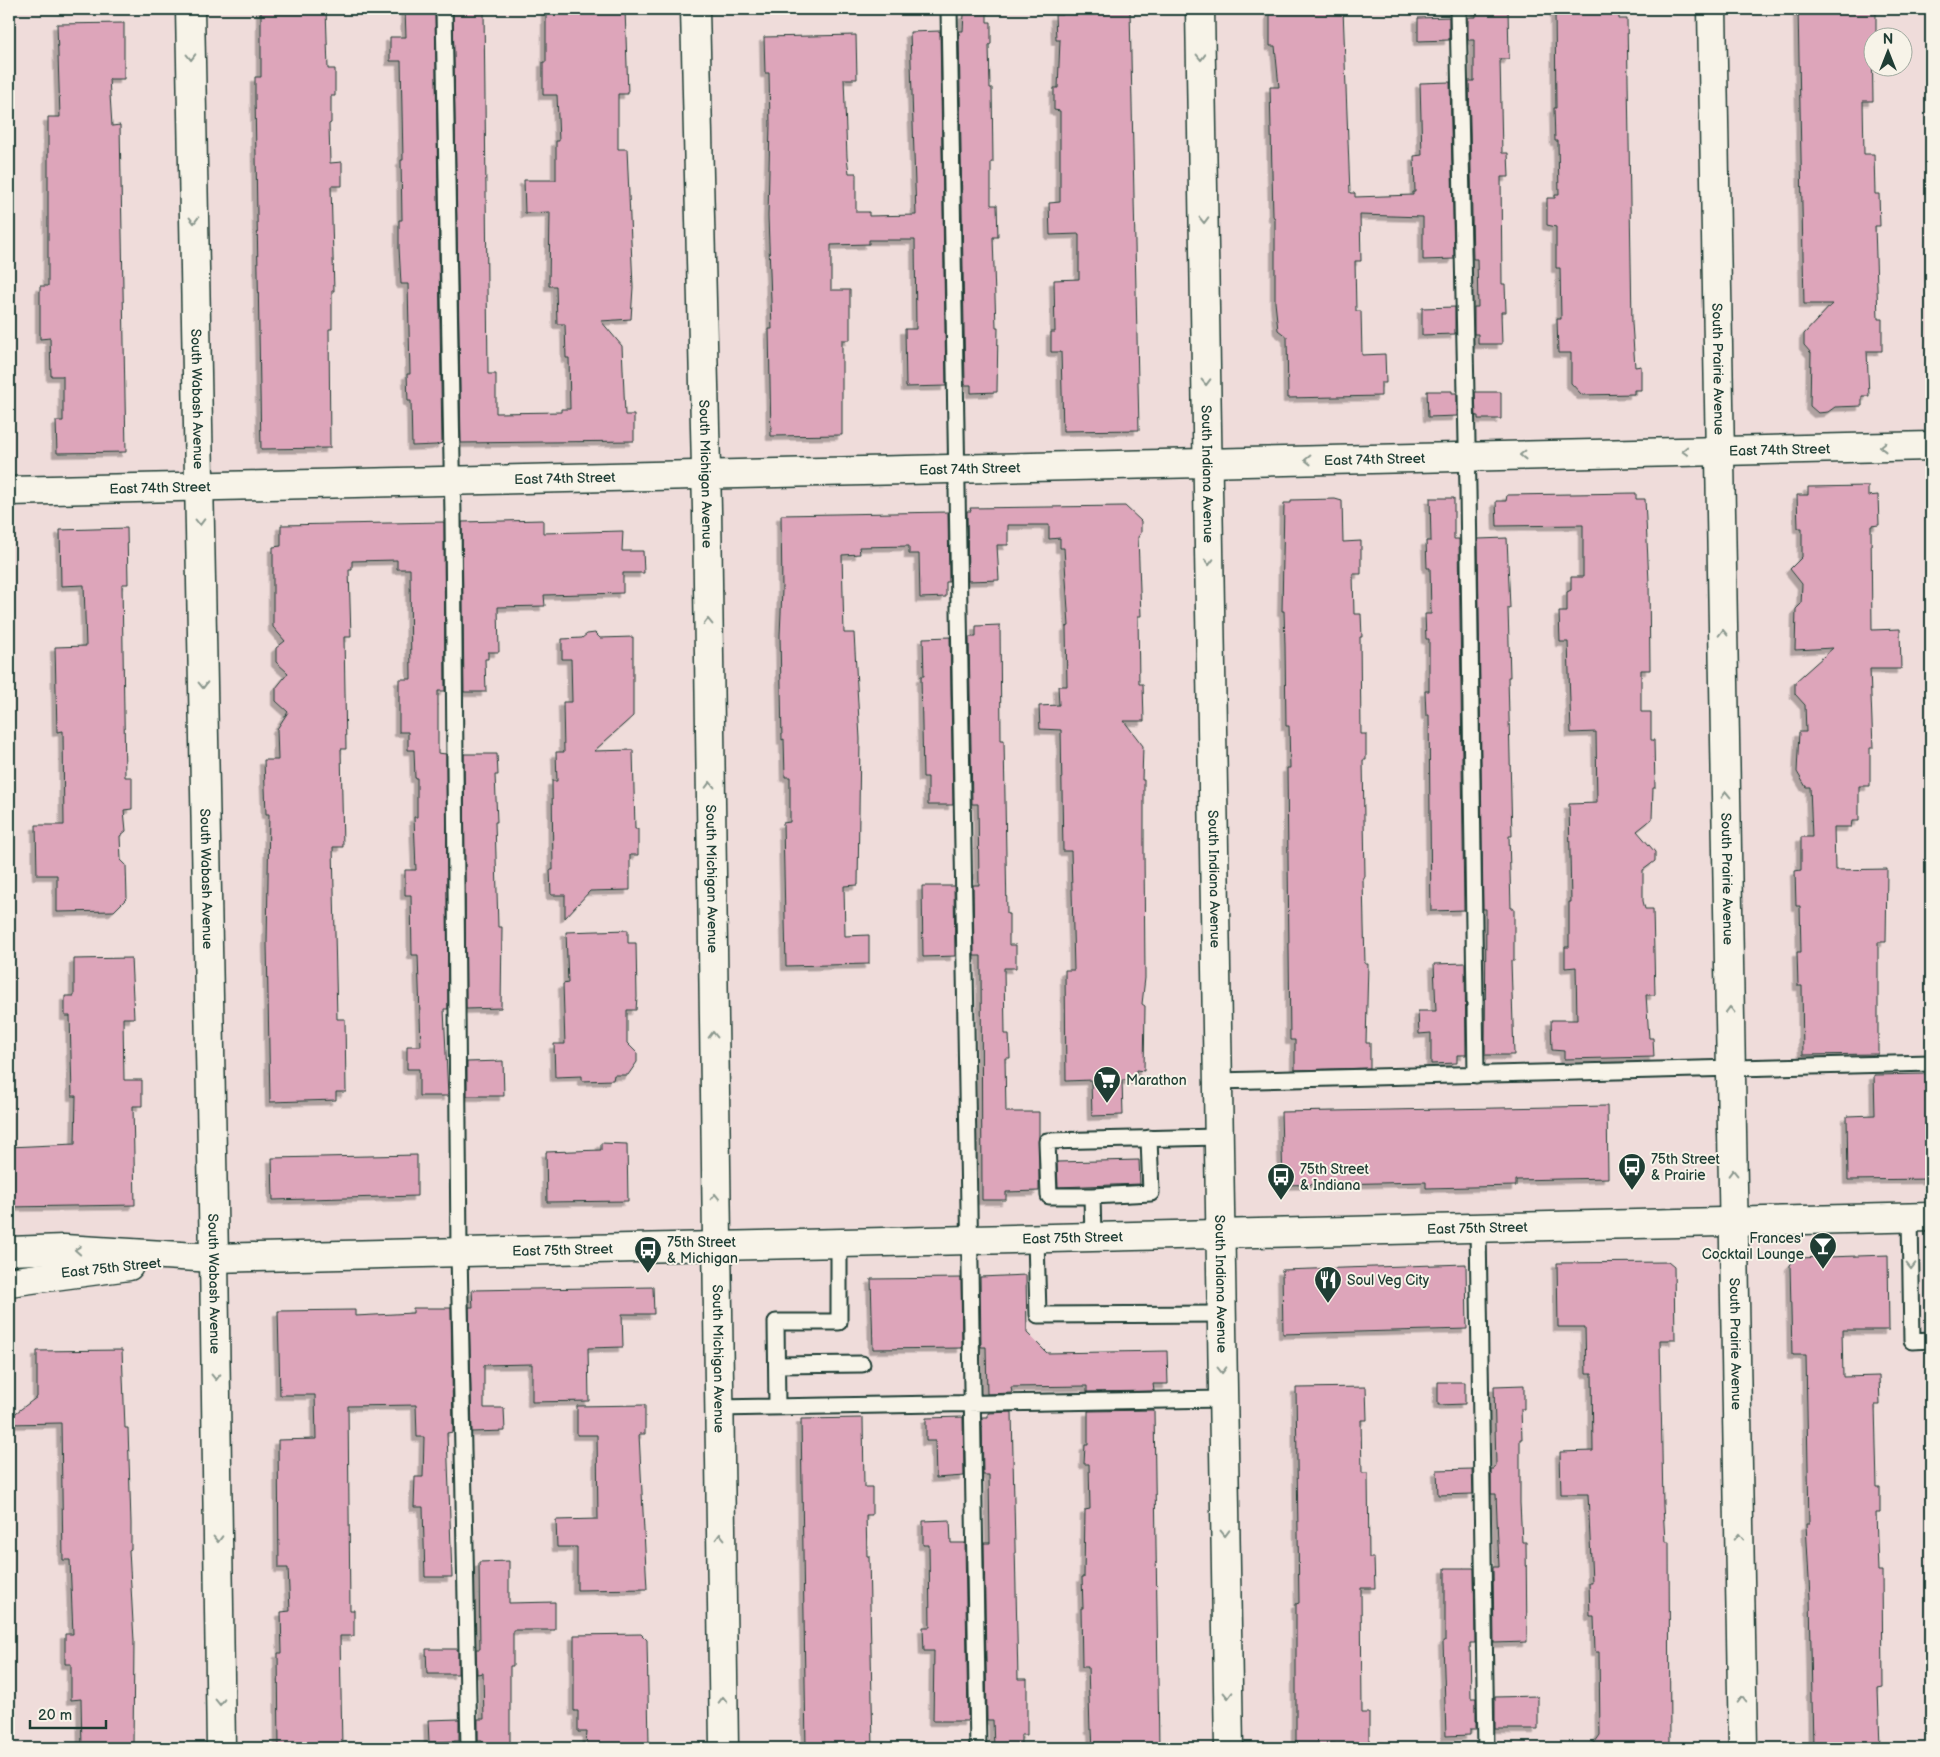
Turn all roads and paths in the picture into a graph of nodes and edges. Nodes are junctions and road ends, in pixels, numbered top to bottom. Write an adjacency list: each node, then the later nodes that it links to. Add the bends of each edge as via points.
1 (190, 9): 15 (street, South Wabash Avenue, one-way to 15)
2 (444, 9): 14 (lane)
3 (695, 9): 13 (street, South Michigan Avenue)
4 (949, 9): 12 (lane)
5 (1200, 9): 11 (street, South Indiana Avenue, one-way to 11)
6 (1458, 9): 10 (lane)
7 (1712, 9): 9 (street, South Prairie Avenue)
8 (1931, 446): 9 (street, East 74th Street, one-way to 9)
9 (1720, 450): 10 (street, East 74th Street, one-way to 10); 18 (street, South Prairie Avenue, one-way to 9)
10 (1468, 457): 11 (street, East 74th Street, one-way to 11); 19 (lane)
11 (1207, 463): 12 (street, East 74th Street); 20 (street, South Indiana Avenue, one-way to 20)
12 (955, 469): 13 (street, East 74th Street); 30 (lane)
13 (706, 475): 14 (street, East 74th Street); 32 (street, South Michigan Avenue, one-way to 13)
14 (452, 481): 15 (street, East 74th Street); 34 (lane)
15 (199, 487): 16 (street, East 74th Street); 35 (street, South Wabash Avenue, one-way to 35)
16 (9, 491)
17 (1931, 1063): 18 (lane)
18 (1731, 1068): 19 (lane); 25 (street, South Prairie Avenue, one-way to 18)
19 (1476, 1075): 20 (lane)
20 (1217, 1081): 21 (street, South Indiana Avenue)
21 (1218, 1136): 22 (lane); 27 (street, South Indiana Avenue)
22 (1149, 1138): 23 (lane, via 1151,1194); 23 (lane, via 1047,1141 1049,1196)
23 (1092, 1196): 28 (lane)
24 (1921, 1217): 25 (street, East 75th Street); 38 (lane, one-way to 38, via 1912,1340)
25 (1734, 1222): 26 (street, East 75th Street); 51 (street, South Prairie Avenue, one-way to 25)
26 (1478, 1228): 27 (street, East 75th Street); 50 (lane)
27 (1219, 1234): 28 (street, East 75th Street); 37 (street, South Indiana Avenue)
28 (1093, 1237): 29 (street, East 75th Street)
29 (1036, 1238): 30 (street, East 75th Street); 37 (lane, via 1038,1315)
30 (970, 1240): 31 (street, East 75th Street); 42 (lane)
31 (838, 1243): 32 (street, East 75th Street); 39 (lane, via 839,1322 776,1322)
32 (716, 1246): 34 (street, East 75th Street); 44 (street, South Michigan Avenue)
33 (9, 1250): 35 (street, East 75th Street, one-way to 33, via 64,1249)
34 (459, 1252): 35 (street, East 75th Street); 46 (lane)
35 (214, 1258): 36 (street, East 75th Street, via 69,1272); 45 (street, South Wabash Avenue, one-way to 45)
36 (9, 1282)
37 (1221, 1314): 41 (street, South Indiana Avenue, one-way to 41)
38 (1931, 1340)
39 (777, 1364): 40 (lane); 43 (lane)
40 (862, 1364)
41 (1222, 1399): 42 (lane); 49 (street, South Indiana Avenue, one-way to 49)
42 (972, 1403): 43 (lane); 48 (lane)
43 (777, 1407): 44 (lane)
44 (718, 1408): 47 (street, South Michigan Avenue, one-way to 44)
45 (221, 1748)
46 (470, 1748)
47 (724, 1748)
48 (978, 1748)
49 (1228, 1748)
50 (1486, 1748)
51 (1743, 1748)

